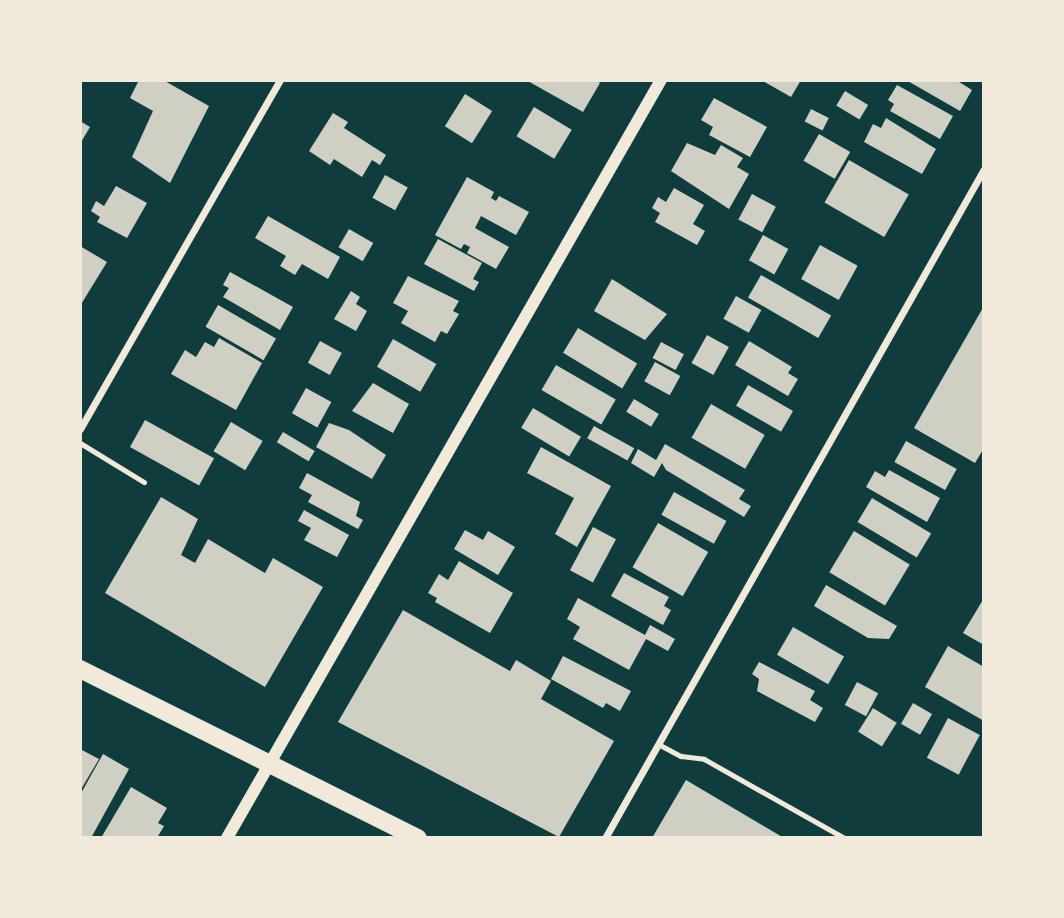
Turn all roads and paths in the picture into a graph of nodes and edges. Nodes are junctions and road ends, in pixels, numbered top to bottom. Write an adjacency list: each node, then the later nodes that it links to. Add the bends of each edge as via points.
1 (279, 80): 4 (street)
2 (661, 80): 9 (street)
3 (984, 169): 8 (street)
4 (80, 429)
5 (80, 443): 6 (lane)
6 (144, 482)
7 (80, 669): 9 (main road)
8 (658, 744): 12 (street); 13 (lane, via 681,756 704,759)
9 (269, 763): 10 (street); 11 (main road)
10 (227, 838)
11 (418, 838)
12 (605, 838)
13 (844, 838)

